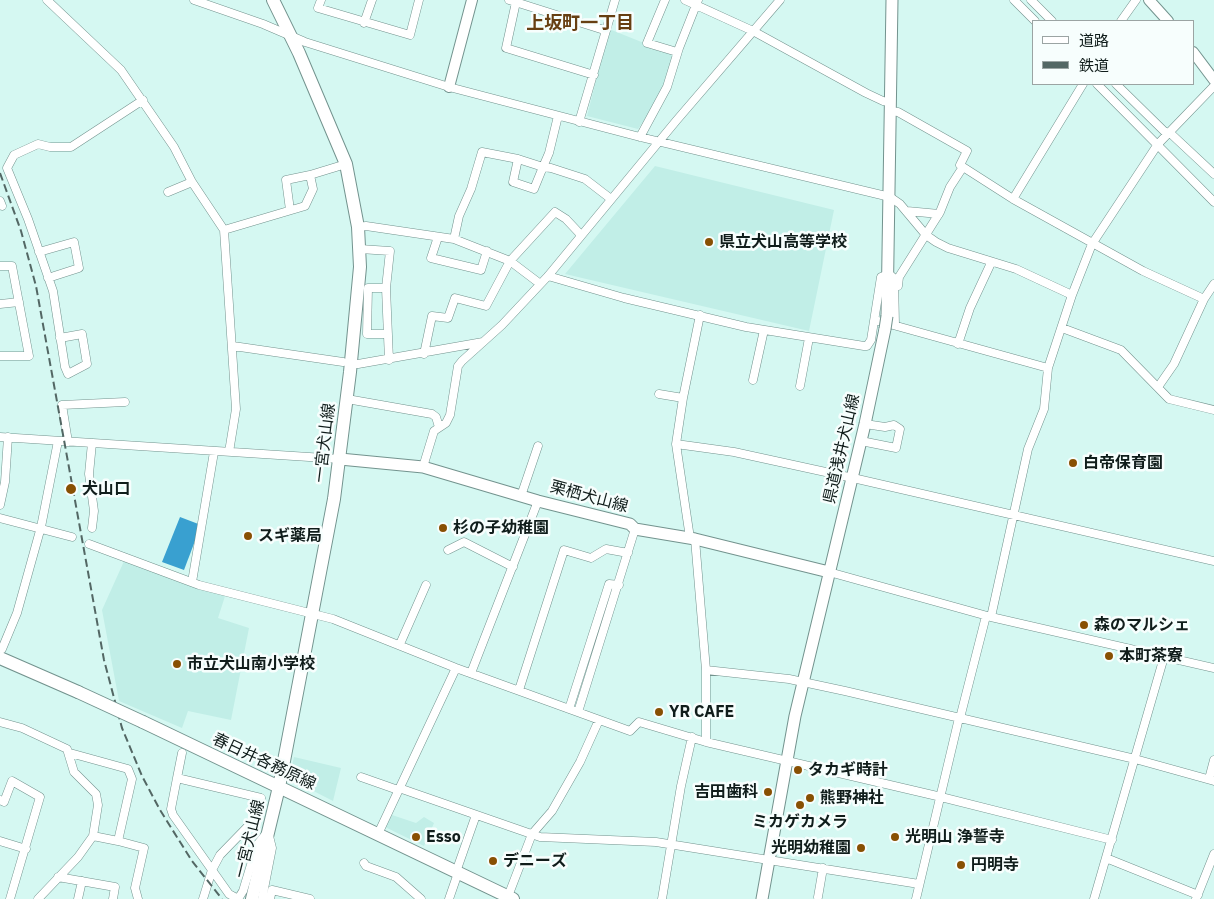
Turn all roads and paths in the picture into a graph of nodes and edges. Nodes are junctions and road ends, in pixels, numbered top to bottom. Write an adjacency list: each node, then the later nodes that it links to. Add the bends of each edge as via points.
1 (47, 0): 36 (street, via 120,70)
2 (194, 0): 26 (street)
3 (273, 0): 26 (main road, 一宮犬山線)
4 (321, 0): 23 (street, via 318,8)
5 (372, 0): 23 (street)
6 (419, 0): 23 (street, via 410,35)
7 (472, 0): 35 (street)
8 (614, 0): 24 (street)
9 (665, 0): 27 (street, via 647,43)
10 (685, 0): 18 (street)
11 (780, 0): 25 (street)
12 (892, 0): 37 (main road, 県道浅井犬山線)
13 (1014, 0): 19 (street)
14 (1031, 0): 20 (street)
15 (1136, 0): 21 (street)
16 (1149, 0): 22 (street)
17 (512, 1): 24 (street); 29 (street, via 506,48)
18 (697, 3): 25 (street); 27 (street)
19 (1034, 20)
20 (1051, 20)
21 (1122, 20)
22 (1167, 20)
23 (364, 23)
24 (604, 30): 29 (street)
25 (753, 31): 37 (street); 42 (street)
26 (289, 36): 35 (street); 45 (main road, 一宮犬山線)
27 (677, 52): 41 (street, via 668,87)
28 (1194, 53): 30 (street)
29 (594, 75): 39 (street)
30 (1214, 80)
31 (1082, 85): 54 (street)
32 (1098, 85): 43 (street)
33 (1117, 85): 40 (street)
34 (1214, 86): 40 (street)
35 (449, 87): 38 (street)
36 (143, 100): 50 (street, via 174,147); 69 (street, via 71,147 38,144 14,155 7,168)
37 (890, 106): 47 (street, via 967,150); 52 (main road, 県道浅井犬山線)
38 (558, 116): 39 (street); 46 (street)
39 (579, 122): 41 (street)
40 (1168, 133): 43 (street); 48 (street)
41 (640, 137): 42 (street)
42 (658, 142): 52 (street); 53 (street)
43 (1158, 144): 56 (street); 67 (street)
44 (518, 159): 46 (street); 46 (street, via 513,182 534,189); 66 (street, via 482,152)
45 (346, 164): 49 (street); 61 (main road, 一宮犬山線)
46 (543, 167): 53 (street, via 585,179)
47 (962, 167): 54 (street); 60 (street)
48 (1214, 174)
49 (310, 175): 58 (street, via 311,197 305,206); 58 (street, via 286,180)
50 (192, 182): 51 (street); 62 (street)
51 (168, 192)
52 (890, 197): 59 (street); 74 (main road, 県道浅井犬山線)
53 (611, 198): 64 (street)
54 (1013, 199): 67 (street)
55 (0, 201): 57 (street)
56 (1214, 202)
57 (0, 206)
58 (290, 210): 62 (street)
59 (907, 212): 60 (street); 63 (street)
60 (939, 214): 63 (street)
61 (358, 226): 65 (street); 68 (main road, 一宮犬山線)
62 (224, 230): 95 (street)
63 (926, 234): 72 (street, via 948,248); 81 (street, via 899,277)
64 (581, 235): 71 (street, via 555,212); 75 (street)
65 (438, 237): 66 (street); 70 (street, via 431,258 481,270)
66 (454, 239): 70 (street)
67 (1092, 244): 80 (street); 82 (street)
68 (360, 249): 79 (street, via 390,251); 107 (main road, 一宮犬山線)
69 (39, 252): 76 (street); 76 (street, via 74,242 79,268)
70 (487, 252): 71 (street)
71 (510, 261): 77 (street); 96 (street, via 486,306 455,298 448,318 432,316)
72 (991, 262): 80 (street); 94 (street)
73 (0, 266): 83 (street, via 12,266)
74 (889, 274): 81 (street, via 894,278); 86 (street, via 881,277); 110 (main road, 県道浅井犬山線, bridge, via 887,315)
75 (548, 276): 77 (street); 85 (street)
76 (48, 278): 91 (street)
77 (539, 284): 93 (street)
78 (1214, 284): 82 (street)
79 (386, 288): 90 (street); 90 (street, via 368,288 367,334)
80 (1072, 295): 88 (street)
81 (896, 297): 87 (street)
82 (1204, 299): 104 (street, via 1174,364)
83 (19, 302): 84 (street); 97 (street, via 29,356)
84 (0, 304)
85 (700, 315): 89 (street); 106 (street)
86 (874, 320): 87 (street); 92 (street, via 867,346)
87 (895, 325): 94 (street)
88 (1062, 328): 101 (street); 104 (street, via 1121,350)
89 (764, 330): 92 (street); 102 (street)
90 (388, 334): 98 (street)
91 (60, 338): 91 (street, via 82,334 87,364 68,374)
92 (809, 338): 103 (street)
93 (483, 342): 96 (street); 111 (street, via 458,366 450,415)
94 (958, 344): 101 (street)
95 (233, 346): 99 (street); 120 (street, via 236,412)
96 (424, 354): 98 (street)
97 (0, 356)
98 (389, 360): 100 (street)
99 (342, 362)
100 (358, 364)
101 (1048, 368): 127 (street, via 1044,409 1028,449)
102 (753, 380)
103 (800, 386)
104 (1158, 387): 109 (street, via 1169,399)
105 (659, 394): 106 (street)
106 (683, 398): 117 (street)
107 (347, 399): 111 (street, via 432,414); 121 (main road, 一宮犬山線)
108 (125, 402): 115 (street, via 62,405)
109 (1214, 410)
110 (865, 424): 114 (main road, 県道浅井犬山線); 114 (street, via 894,425 900,429 896,448)
111 (439, 427): 122 (street, via 434,431)
112 (4, 437): 113 (street); 126 (street, via 5,482)
113 (58, 441): 115 (street); 129 (street)
114 (861, 441): 123 (main road, 県道浅井犬山線)
115 (68, 442): 116 (street)
116 (92, 443): 119 (street); 130 (street, via 89,474 94,511)
117 (676, 444): 123 (street, via 734,452); 133 (street)
118 (538, 446): 124 (street)
119 (214, 452): 120 (street); 140 (street)
120 (230, 452): 121 (street)
121 (340, 459): 122 (main road, 栗栖犬山線); 143 (main road, 一宮犬山線)
122 (423, 467): 124 (main road, 栗栖犬山線)
123 (853, 478): 127 (street); 139 (main road, 県道浅井犬山線)
124 (521, 496): 125 (main road, 栗栖犬山線)
125 (538, 501): 131 (main road, 栗栖犬山線, via 630,524); 138 (street)
126 (0, 505)
127 (1013, 515): 137 (street); 144 (street)
128 (0, 518): 129 (street)
129 (41, 527): 132 (street); 146 (street, via 17,613)
130 (92, 528)
131 (635, 529): 133 (main road, 栗栖犬山線); 136 (street)
132 (72, 537)
133 (692, 538): 139 (main road, 栗栖犬山線); 150 (street)
134 (89, 544): 140 (street)
135 (448, 550): 138 (street, via 464,542)
136 (628, 553): 142 (street); 153 (street, via 606,550 591,558 564,550)
137 (1214, 561)
138 (513, 567): 151 (street)
139 (829, 572): 144 (street); 152 (main road, 県道浅井犬山線)
140 (192, 582): 143 (street)
141 (426, 585): 145 (street)
142 (619, 585): 154 (street, via 609,584); 155 (street)
143 (311, 613): 145 (street); 169 (main road, 一宮犬山線)
144 (988, 616): 147 (street); 156 (street)
145 (400, 644): 148 (street)
146 (1, 654): 169 (main road, 春日井各務原線, bridge)
147 (1164, 657): 149 (street); 163 (street)
148 (456, 668): 151 (street); 170 (street)
149 (1214, 668)
150 (706, 670): 152 (street); 160 (street)
151 (471, 673): 153 (street)
152 (803, 682): 156 (street); 164 (main road, 県道浅井犬山線)
153 (519, 690): 154 (street)
154 (569, 709): 155 (street)
155 (578, 712): 157 (street)
156 (959, 718): 163 (street); 171 (street)
157 (599, 720): 159 (street, via 630,731 639,722); 176 (street, via 552,811)
158 (0, 722): 161 (street, via 22,728)
159 (692, 737): 160 (street); 181 (street)
160 (706, 742): 164 (street)
161 (70, 753): 177 (street, via 74,772 96,794 98,805); 180 (street, via 128,769 132,779)
162 (182, 753): 167 (street)
163 (1135, 759): 168 (street); 178 (street)
164 (787, 760): 171 (street); 185 (main road, 県道浅井犬山線)
165 (1214, 760): 168 (street)
166 (361, 777): 170 (street)
167 (177, 778): 188 (street, via 171,809 173,815); 188 (street, via 261,798 256,818 220,855)
168 (1211, 780)
169 (279, 787): 174 (main road, 一宮犬山線); 175 (main road, 春日井各務原線)
170 (398, 789): 173 (street); 175 (street)
171 (940, 796): 178 (street); 192 (street)
172 (0, 800): 182 (street, via 4,802 12,781 40,797)
173 (476, 815): 176 (street); 189 (street)
174 (268, 832): 202 (street, via 257,845); 203 (main road, 一宮犬山線); 204 (street, via 272,848)
175 (378, 834): 189 (main road, 春日井各務原線)
176 (532, 834): 181 (street, via 550,838); 195 (street)
177 (93, 836): 180 (street); 190 (street)
178 (1112, 840): 184 (street)
179 (0, 841): 182 (street)
180 (118, 841): 200 (street, via 144,848 135,888)
181 (671, 844): 185 (street); 209 (street)
182 (26, 849): 196 (street)
183 (1214, 854): 194 (street)
184 (1106, 858): 194 (street); 212 (street)
185 (770, 859): 187 (street); 210 (main road, 県道浅井犬山線)
186 (364, 863): 207 (street, via 396,877)
187 (823, 868): 192 (street); 193 (street)
188 (212, 870): 201 (street); 202 (street, via 229,894)
189 (457, 872): 195 (main road, 春日井各務原線); 208 (street)
190 (58, 877): 191 (street); 197 (street)
191 (82, 881): 198 (street); 199 (street, via 116,887)
192 (919, 884): 211 (street)
193 (818, 897)
194 (1197, 897)
195 (509, 898)
196 (10, 899)
197 (38, 899)
198 (78, 899)
199 (113, 899)
200 (138, 899)
201 (204, 899)
202 (238, 899)
203 (252, 899)
204 (262, 899)
205 (270, 899): 206 (street, via 272,890)
206 (310, 899)
207 (421, 899)
208 (449, 899)
209 (662, 899)
210 (762, 899)
211 (916, 899)
212 (1094, 899)

